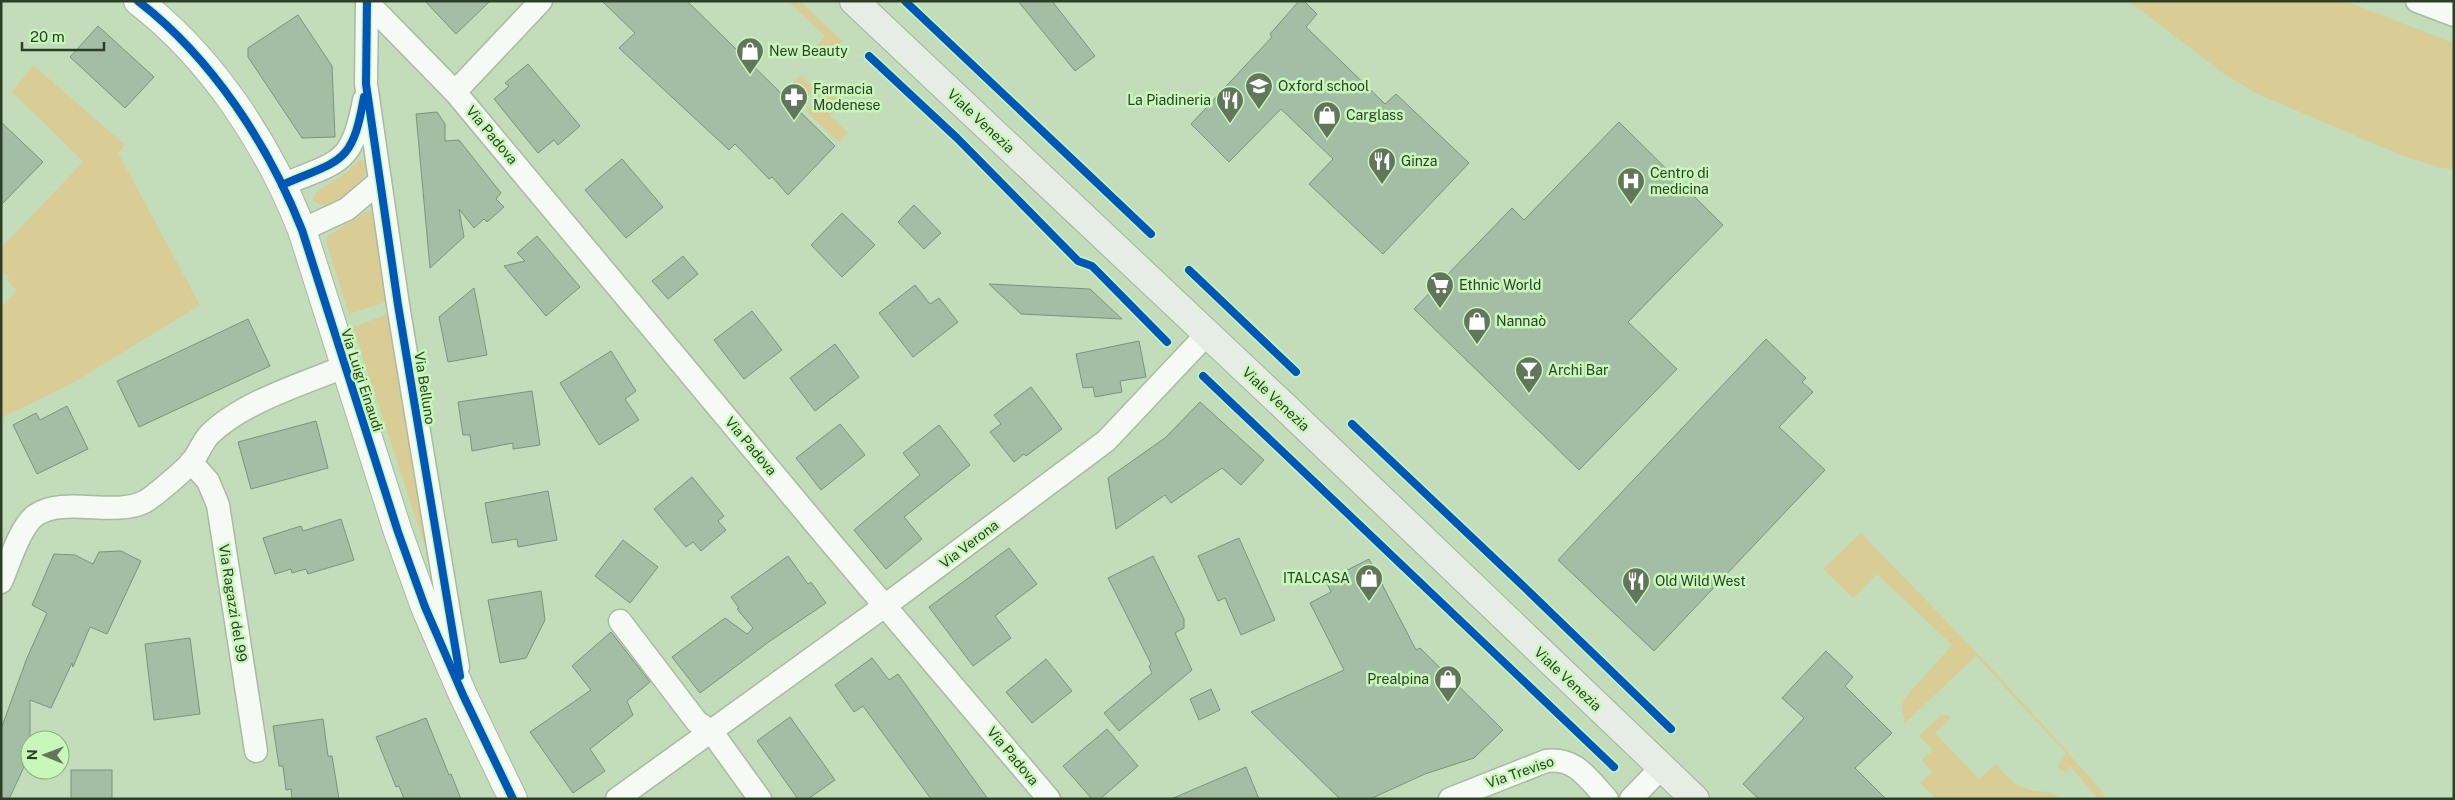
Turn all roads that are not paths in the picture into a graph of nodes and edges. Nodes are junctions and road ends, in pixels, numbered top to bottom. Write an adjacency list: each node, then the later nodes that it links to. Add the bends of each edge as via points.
1 (138, 1): 10 (street, Via Luigi Einaudi, via 216,79 256,138)
2 (541, 1): 8 (street)
3 (854, 1): 12 (main road, Viale Venezia)
4 (2417, 1): 6 (street)
5 (367, 2): 7 (street, Via Belluno); 8 (street, Via Padova)
6 (2454, 15)
7 (366, 84): 9 (street, Via Belluno); 10 (street, Via Belluno, via 351,148 337,162)
8 (456, 92): 16 (street, Via Padova)
9 (380, 181): 11 (street, via 347,209); 18 (street, Via Belluno)
10 (282, 185): 11 (street, Via Luigi Einaudi)
11 (302, 230): 13 (street, Via Luigi Einaudi)
12 (1208, 334): 16 (street, Via Verona, via 1106,441); 21 (main road, Viale Venezia)
13 (344, 366): 14 (street, via 285,389 228,420 208,436); 18 (street, Via Luigi Einaudi, via 425,607)
14 (191, 462): 15 (street, via 144,502 127,506 50,508 35,515 26,527); 20 (street, Via Ragazzi del 99, via 208,481 218,505)
15 (1, 582)
16 (886, 605): 19 (street, Via Verona); 25 (street, Via Padova)
17 (620, 622): 19 (street, via 697,722)
18 (463, 696): 22 (street, Via Luigi Einaudi)
19 (711, 732): 23 (street, Via Verona); 24 (street)
20 (256, 751)
21 (1662, 767): 28 (street); 29 (main road, Viale Venezia)
22 (513, 799)
23 (617, 799)
24 (760, 799)
25 (1050, 799)
26 (1450, 799): 27 (street, Via Treviso, via 1546,760 1560,759 1573,764)
27 (1607, 799)
28 (1630, 799)
29 (1695, 799)

